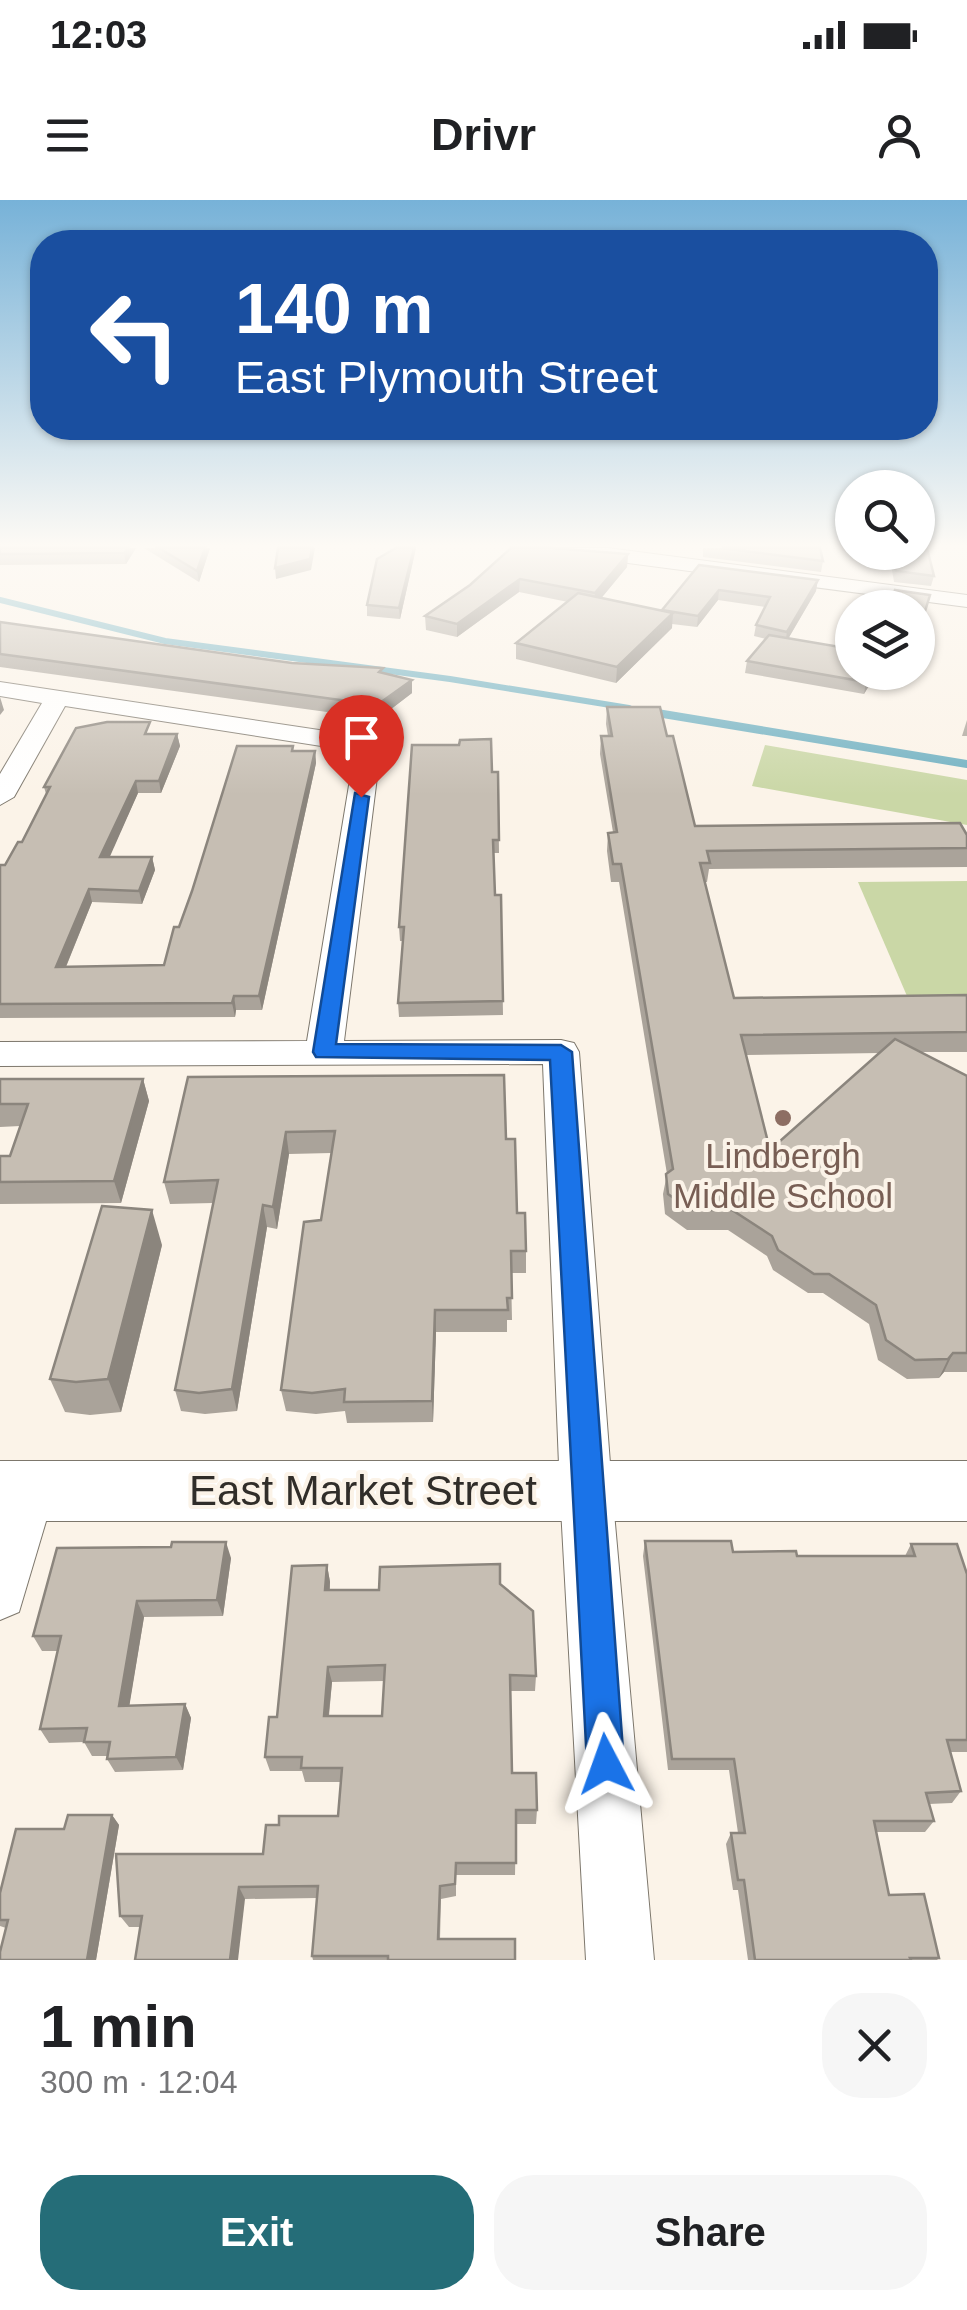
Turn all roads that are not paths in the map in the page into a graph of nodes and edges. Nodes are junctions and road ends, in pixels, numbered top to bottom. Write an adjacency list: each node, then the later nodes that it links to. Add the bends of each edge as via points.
1 (0, 689): 2 (street)
2 (58, 697): 3 (street); 4 (street, via 339,740 360,749 366,761)
3 (0, 798)
4 (324, 1052): 5 (street); 6 (street, via 561,1052)
5 (0, 1054)
6 (586, 1490): 7 (street, East Market Street); 8 (street, East Market Street); 10 (street)
7 (15, 1491): 9 (street)
8 (967, 1491)
9 (0, 1592)
10 (620, 1960)

